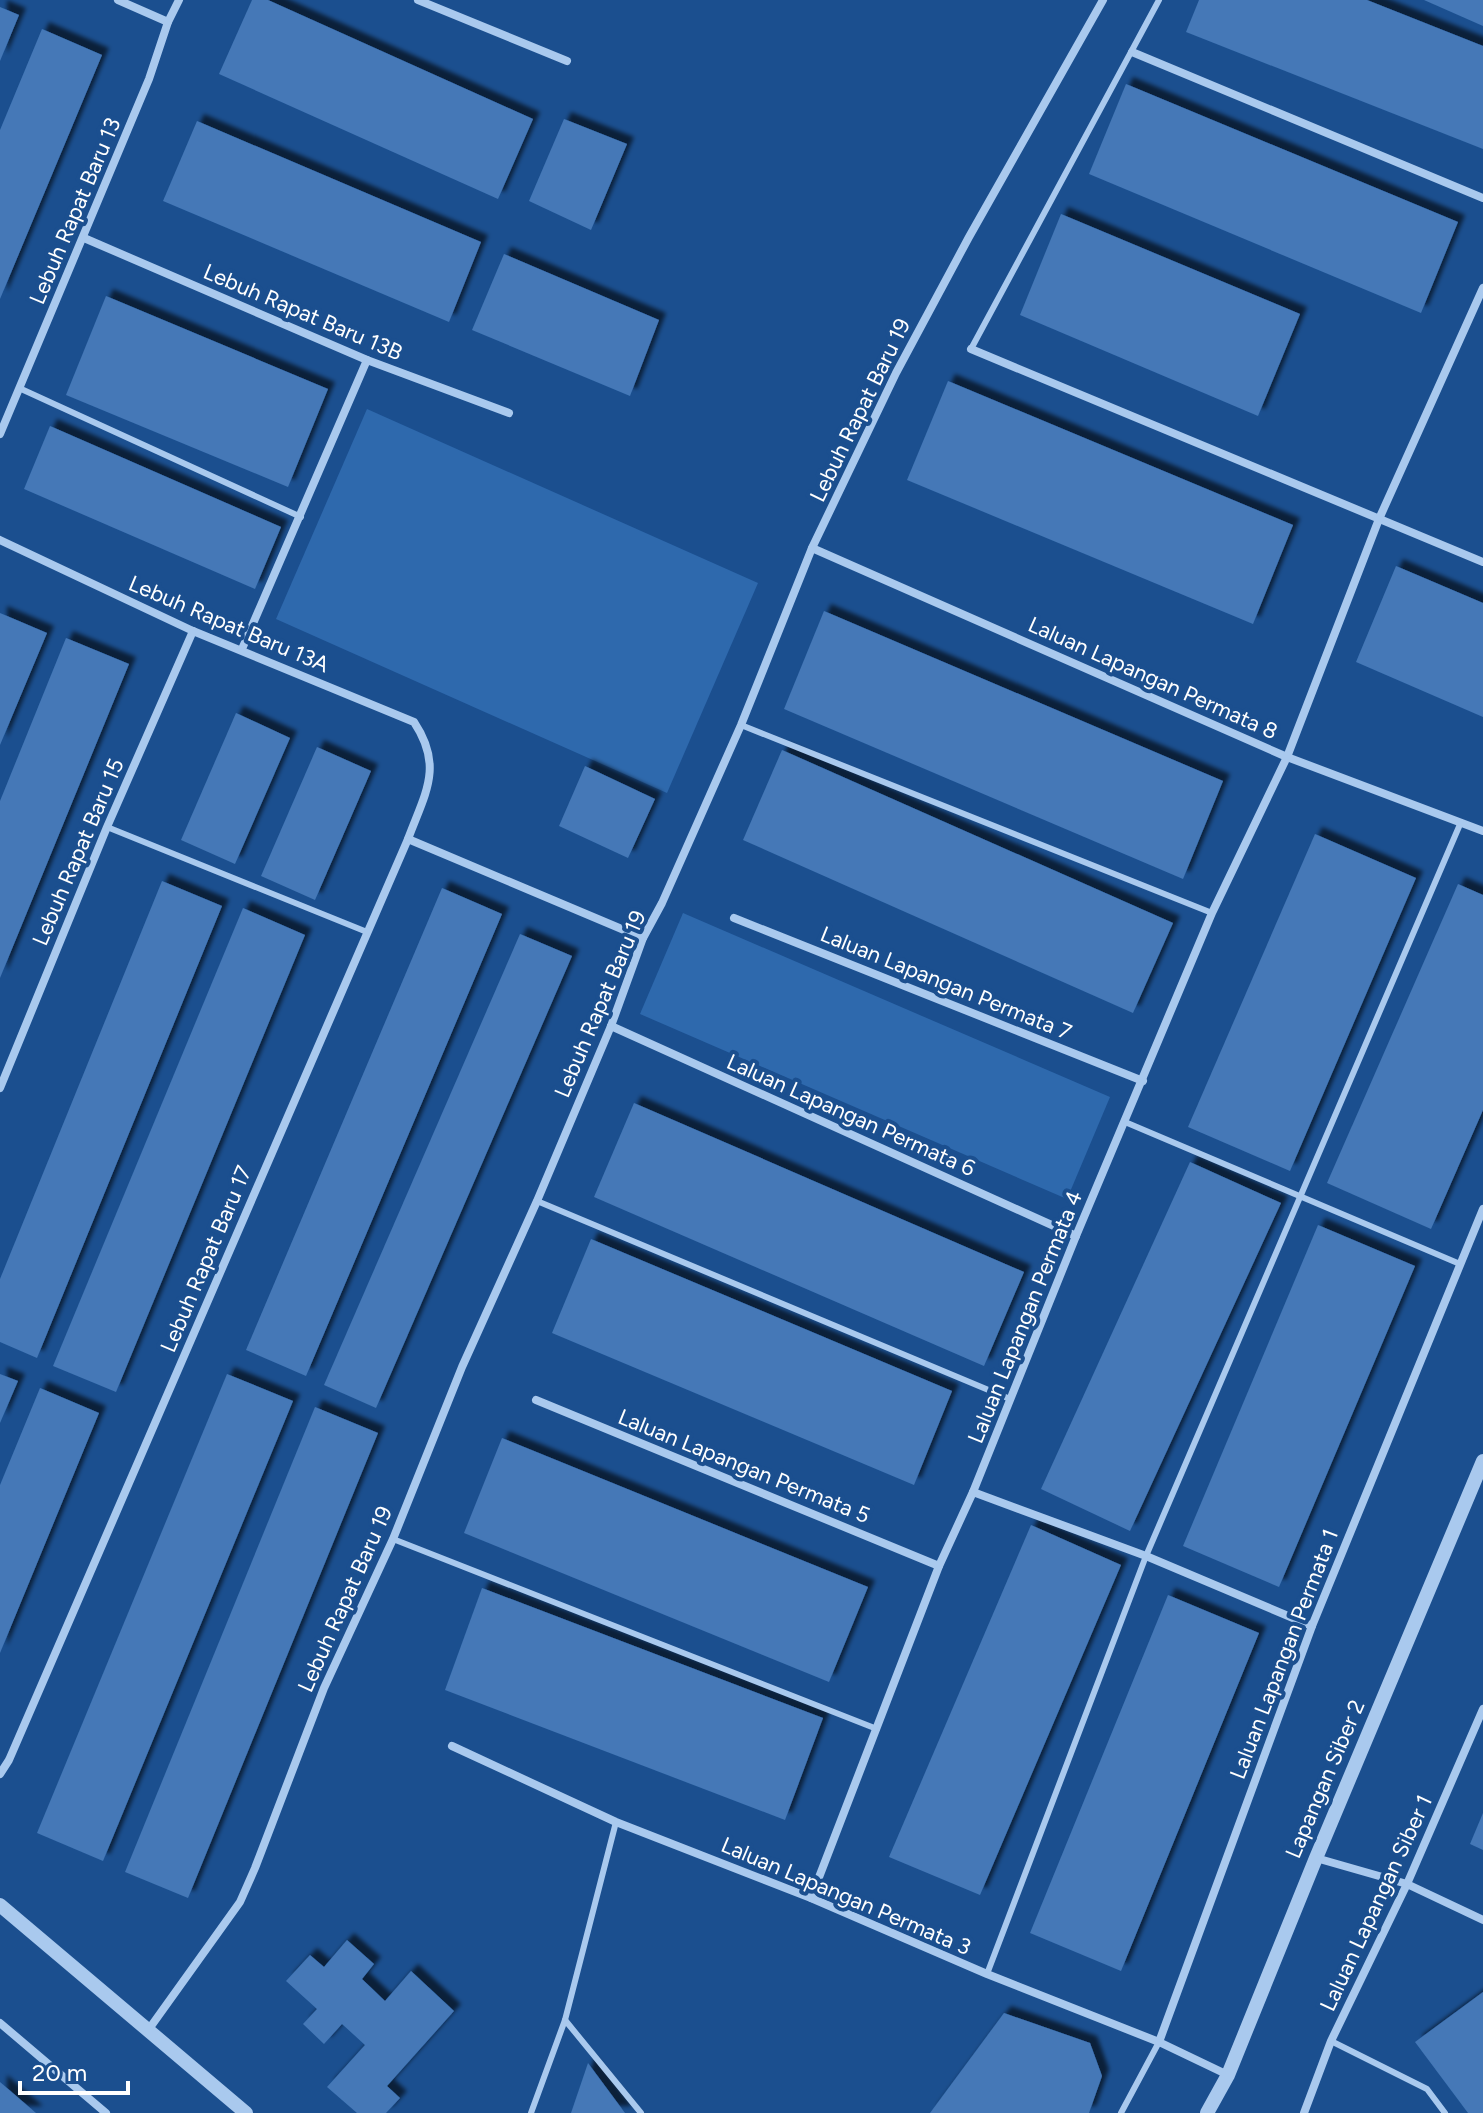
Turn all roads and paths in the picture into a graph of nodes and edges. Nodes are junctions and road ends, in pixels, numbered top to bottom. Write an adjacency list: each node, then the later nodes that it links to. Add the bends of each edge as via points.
1 (118, 0): 6 (street)
2 (179, 0): 6 (street, Lebuh Rapat Baru 13)
3 (418, 0): 8 (street)
4 (1103, 0): 20 (street, Lebuh Rapat Baru 19, via 896,373)
5 (1159, 0): 7 (lane)
6 (168, 22): 10 (street, Lebuh Rapat Baru 13)
7 (1132, 52): 9 (street); 12 (lane)
8 (567, 61)
9 (1483, 198)
10 (84, 238): 13 (street, Lebuh Rapat Baru 13B); 14 (street, Lebuh Rapat Baru 13)
11 (1483, 288): 18 (street, Laluan Lapangan Permata 4)
12 (971, 349): 18 (street)
13 (367, 360): 15 (street, Lebuh Rapat Baru 13B); 17 (street)
14 (19, 388): 16 (street, Lebuh Rapat Baru 13); 17 (lane)
15 (509, 413)
16 (0, 434)
17 (301, 517): 23 (street)
18 (1379, 519): 21 (street); 26 (street, Laluan Lapangan Permata 4)
19 (0, 540): 22 (street, Lebuh Rapat Baru 13A)
20 (812, 548): 24 (street, Lebuh Rapat Baru 19); 26 (street, Laluan Lapangan Permata 8)
21 (1483, 562)
22 (193, 631): 23 (street, Lebuh Rapat Baru 13A); 28 (street, Lebuh Rapat Baru 15)
23 (242, 649): 25 (street, Lebuh Rapat Baru 13A, via 414,722)
24 (741, 725): 31 (lane); 34 (street, Lebuh Rapat Baru 19)
25 (430, 754): 30 (street, Lebuh Rapat Baru 17, via 430,777)
26 (1287, 757): 27 (street, Laluan Lapangan Permata 8); 31 (street, Laluan Lapangan Permata 4)
27 (1461, 822): 29 (street, Laluan Lapangan Permata 8); 39 (lane)
28 (107, 827): 33 (lane); 37 (street, Lebuh Rapat Baru 15)
29 (1483, 831)
30 (408, 839): 33 (street, Lebuh Rapat Baru 17); 34 (street)
31 (1212, 913): 36 (street, Laluan Lapangan Permata 4)
32 (734, 918): 36 (street, Laluan Lapangan Permata 7)
33 (367, 932): 55 (street, Lebuh Rapat Baru 17)
34 (643, 938): 35 (street, Lebuh Rapat Baru 19)
35 (611, 1026): 40 (street, Lebuh Rapat Baru 19); 42 (street, Laluan Lapangan Permata 6)
36 (1143, 1081): 38 (street, Laluan Lapangan Permata 4)
37 (0, 1088)
38 (1125, 1122): 39 (lane); 42 (street, Laluan Lapangan Permata 4)
39 (1299, 1196): 43 (lane); 49 (lane)
40 (537, 1201): 44 (lane); 48 (street, Lebuh Rapat Baru 19)
41 (1483, 1209): 43 (street, Laluan Lapangan Permata 1)
42 (1076, 1236): 44 (street, Laluan Lapangan Permata 4)
43 (1460, 1264): 51 (street, Laluan Lapangan Permata 1)
44 (1010, 1399): 47 (street, Laluan Lapangan Permata 4)
45 (536, 1400): 50 (street, Laluan Lapangan Permata 5)
46 (1483, 1461): 57 (street, Lapangan Siber 2)
47 (973, 1492): 49 (street); 50 (street, Laluan Lapangan Permata 4)
48 (393, 1539): 53 (lane); 65 (street, Lebuh Rapat Baru 19, via 324,1688 240,1902)
49 (1146, 1556): 51 (street); 62 (lane)
50 (939, 1566): 53 (street, Laluan Lapangan Permata 4)
51 (1312, 1626): 67 (street, Laluan Lapangan Permata 1)
52 (1483, 1709): 58 (street, Laluan Lapangan Siber 1)
53 (877, 1729): 59 (street, Laluan Lapangan Permata 4)
54 (452, 1746): 56 (street, Laluan Lapangan Permata 3)
55 (0, 1774)
56 (616, 1822): 59 (street, Laluan Lapangan Permata 3); 63 (lane)
57 (1316, 1858): 58 (street); 68 (street, Lapangan Siber 2)
58 (1407, 1884): 61 (street); 66 (street, Laluan Lapangan Siber 1)
59 (811, 1898): 62 (street, Laluan Lapangan Permata 3)
60 (0, 1905): 65 (street)
61 (1483, 1920)
62 (987, 1974): 67 (street, Laluan Lapangan Permata 3)
63 (565, 2020): 71 (lane); 72 (lane)
64 (0, 2023): 69 (street)
65 (149, 2029): 70 (street)
66 (1331, 2041): 75 (street, Laluan Lapangan Siber 1); 76 (lane, via 1427,2089)
67 (1159, 2042): 68 (street, Laluan Lapangan Permata 3); 73 (lane, Laluan Lapangan Permata 1)
68 (1228, 2075): 74 (street, Lapangan Siber 2)
69 (106, 2113)
70 (246, 2113)
71 (531, 2113)
72 (641, 2113)
73 (1121, 2113)
74 (1207, 2113)
75 (1304, 2113)
76 (1445, 2113)

